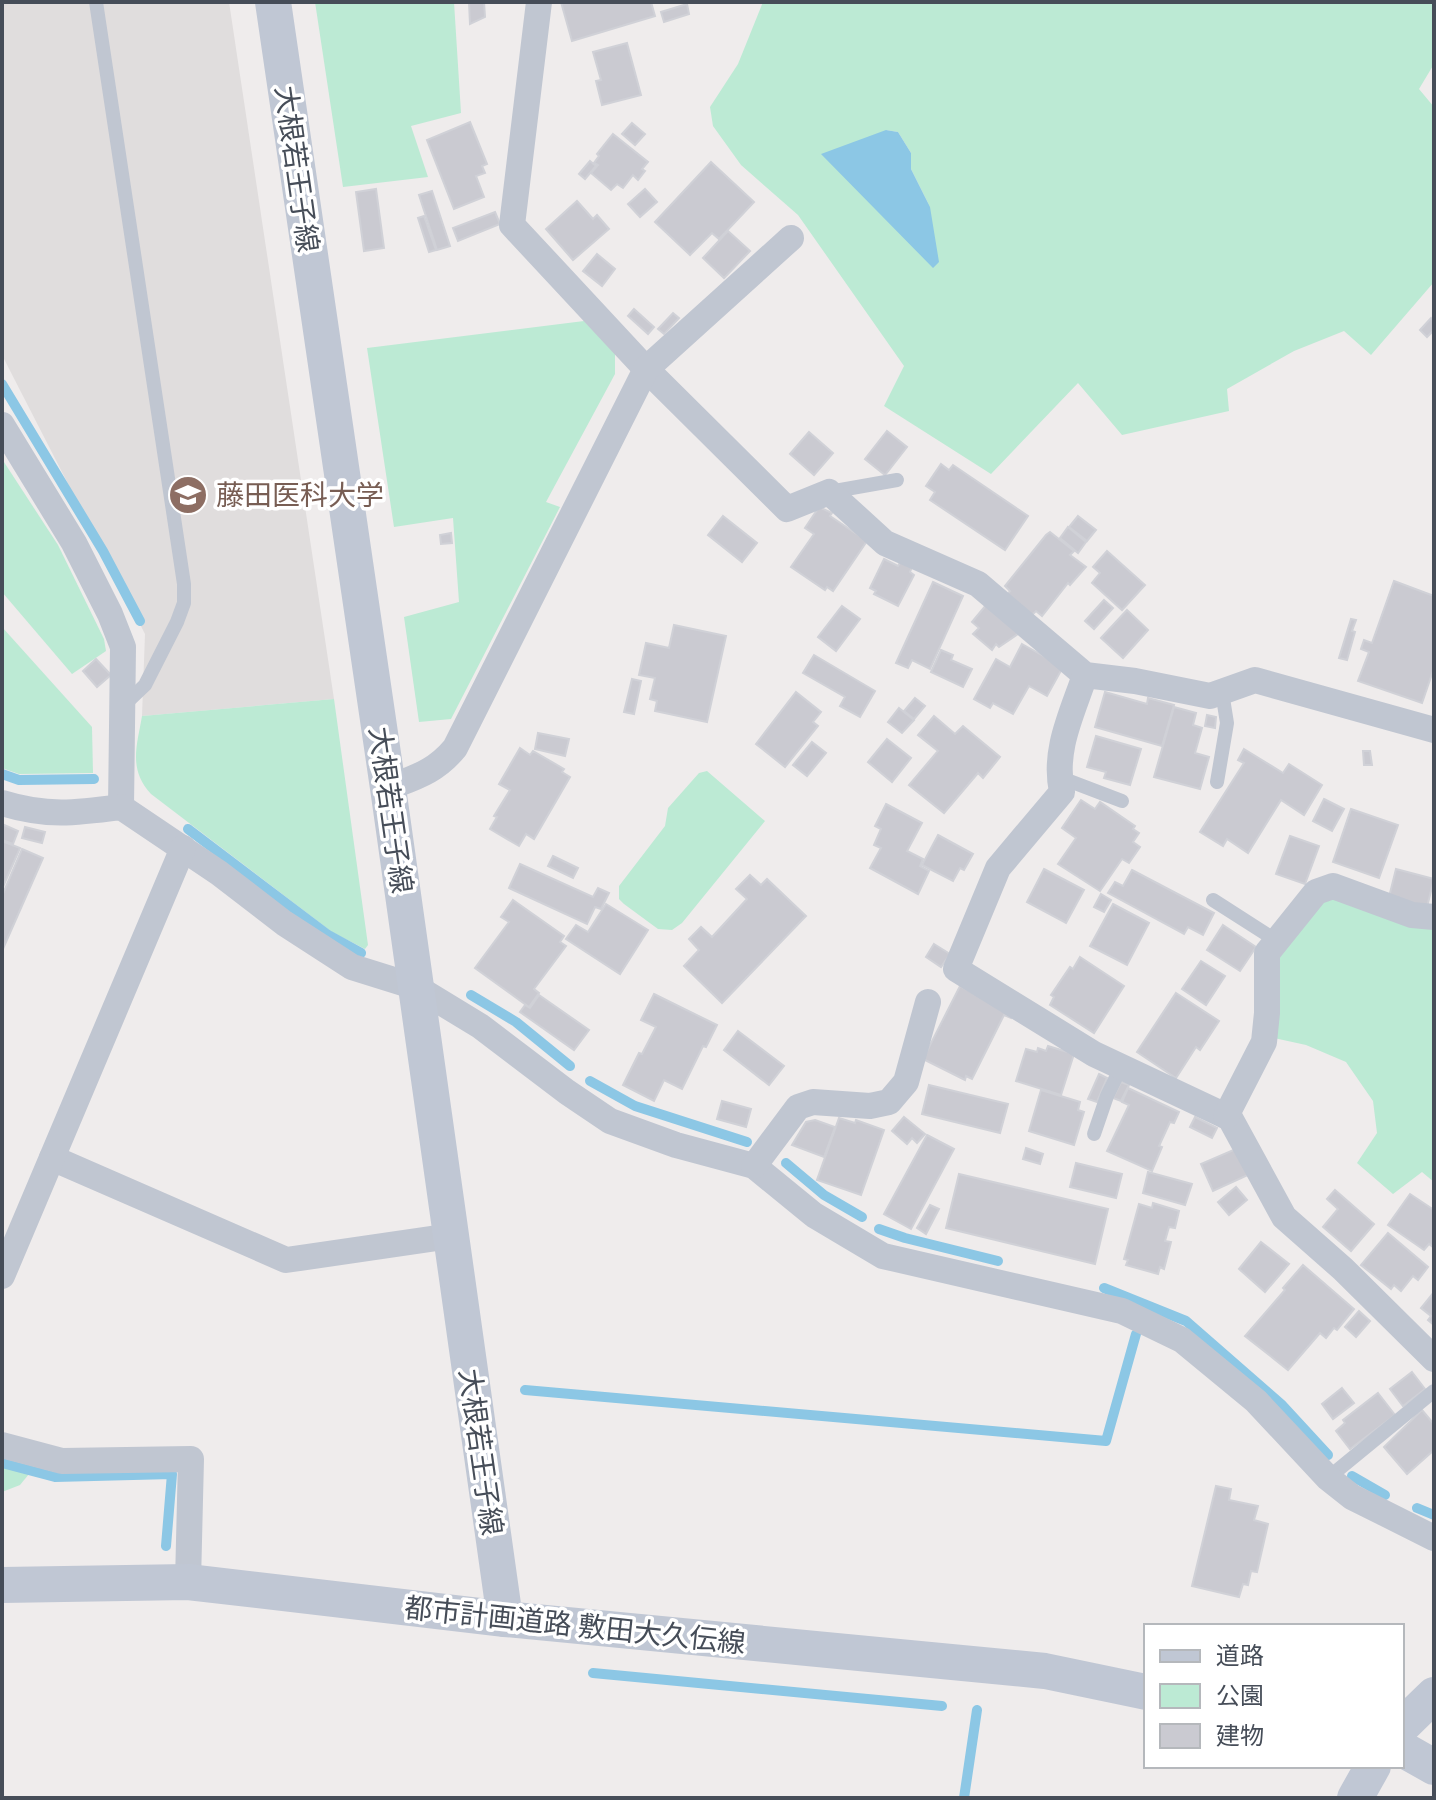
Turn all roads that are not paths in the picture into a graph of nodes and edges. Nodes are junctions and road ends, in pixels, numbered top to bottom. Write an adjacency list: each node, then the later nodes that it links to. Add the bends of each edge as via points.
1 (96, 2): 11 (lane, via 184,584 177,622 145,685)
2 (273, 2): 15 (street, 大根若王子線)
3 (539, 2): 5 (street, via 512,225)
4 (791, 238): 5 (street)
5 (646, 369): 8 (street, via 787,509); 15 (street, via 455,748 429,772)
6 (2, 425): 11 (street, via 110,614 123,647)
7 (897, 480): 8 (lane)
8 (829, 492): 9 (street, via 885,543 978,584)
9 (1085, 675): 10 (street, via 1210,696); 13 (street, via 1059,750)
10 (1222, 692): 12 (street, via 1255,680); 14 (lane, via 1227,723)
11 (123, 706): 18 (street)
12 (1434, 730)
13 (1059, 777): 16 (lane); 25 (street, via 1062,792 998,868 956,969)
14 (1217, 782)
15 (388, 788): 23 (street, 大根若王子線)
16 (1122, 801)
17 (2, 803): 18 (street, via 65,814)
18 (121, 807): 19 (street)
19 (183, 848): 23 (street, via 352,967); 28 (street)
20 (1213, 900): 22 (lane)
21 (1434, 917): 22 (street, via 1412,915 1333,886 1316,892)
22 (1277, 941): 26 (street, via 1267,953 1264,1042)
23 (416, 987): 29 (street, via 480,1026 610,1121); 30 (street, 大根若王子線)
24 (928, 1002): 29 (street, via 906,1082 889,1102 813,1102 798,1107)
25 (1121, 1067): 26 (street); 27 (lane)
26 (1226, 1116): 32 (street, via 1284,1217)
27 (1094, 1134)
28 (52, 1158): 30 (street, via 286,1260); 31 (street)
29 (754, 1166): 35 (street, via 814,1215 883,1256 1122,1311 1182,1340 1256,1401)
30 (451, 1236): 39 (street, 大根若王子線)
31 (2, 1276)
32 (1434, 1359)
33 (1434, 1391): 35 (lane)
34 (2, 1445): 37 (street, via 62,1461 191,1459)
35 (1328, 1478): 36 (street, via 1352,1497)
36 (1434, 1538)
37 (188, 1582): 38 (street, 都市計画道路 敷田大久伝線); 39 (street, 都市計画道路 敷田大久伝線)
38 (2, 1585)
39 (505, 1619): 40 (street, 都市計画道路 敷田大久伝線, via 1045,1671)
40 (1144, 1692)
41 (1434, 1695): 42 (street)
42 (1404, 1724)
43 (1404, 1750): 44 (street)
44 (1434, 1767)
45 (1372, 1768): 46 (street)
46 (1355, 1798)

